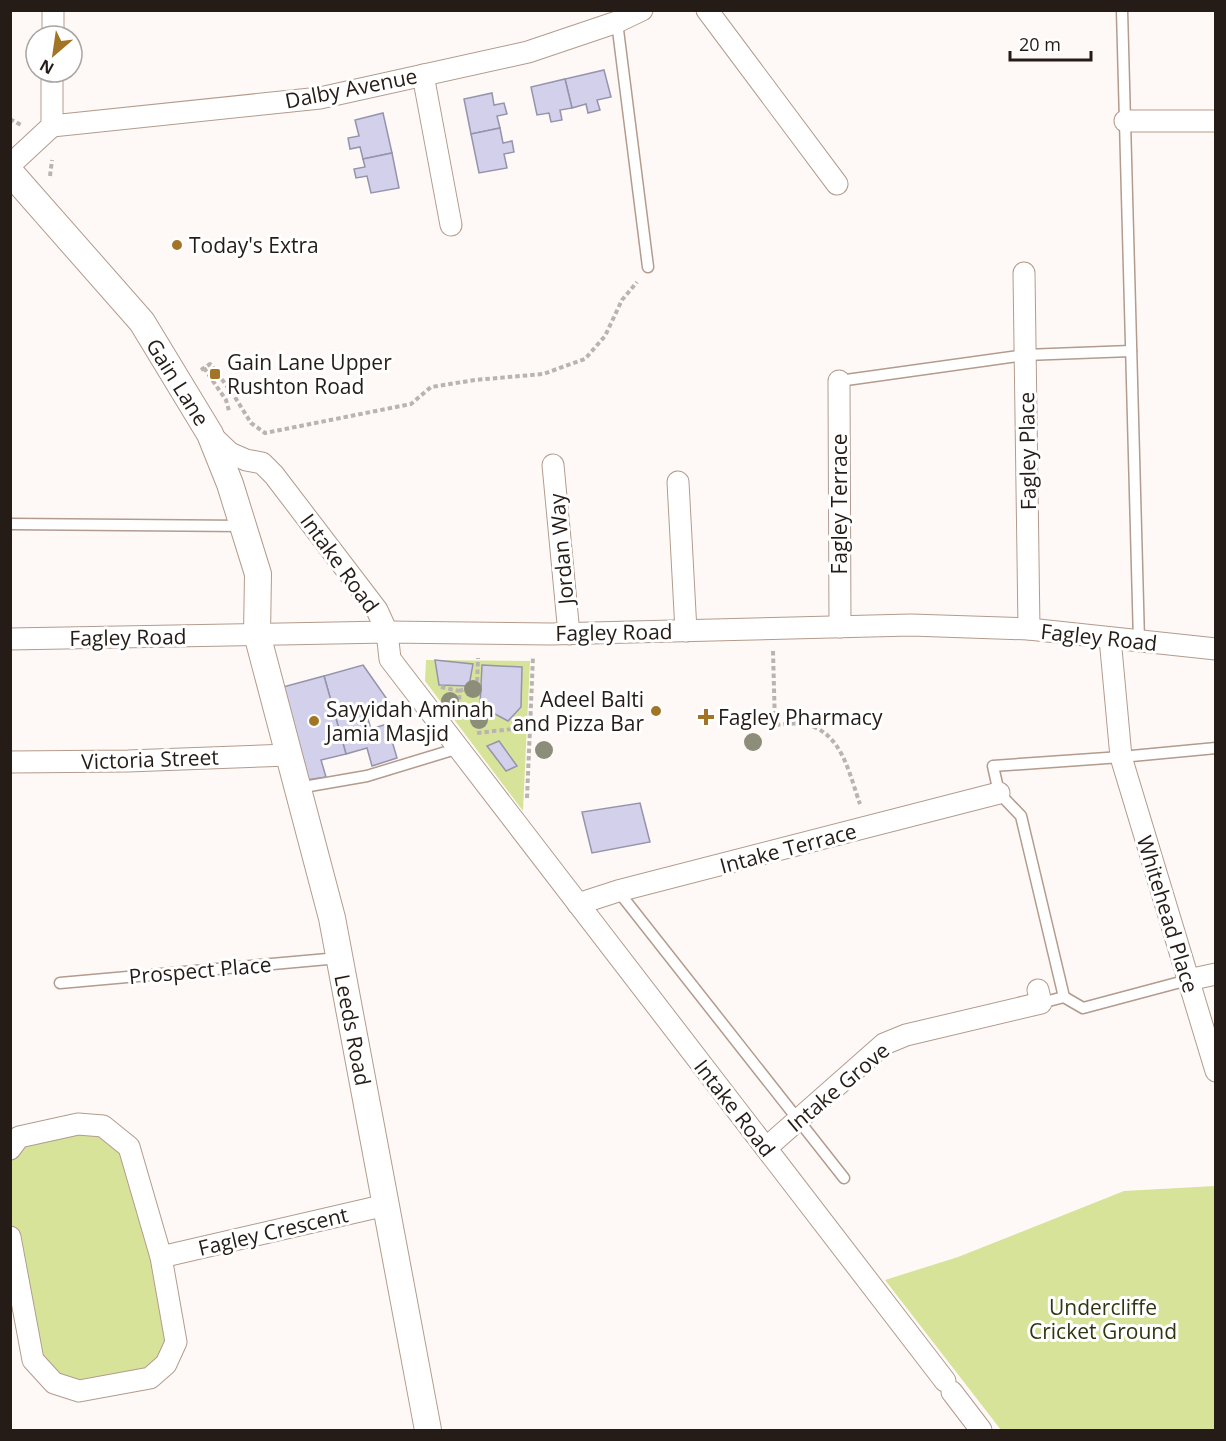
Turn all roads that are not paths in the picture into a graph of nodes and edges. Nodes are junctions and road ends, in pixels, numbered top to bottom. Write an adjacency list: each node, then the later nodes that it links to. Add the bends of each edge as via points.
1 (642, 10): 4 (street, Dalby Avenue)
2 (707, 10): 12 (street)
3 (1122, 10): 7 (lane)
4 (617, 22): 5 (street, Dalby Avenue, via 528,52); 14 (lane)
5 (423, 75): 9 (street, Dalby Avenue, via 320,98); 13 (street)
6 (52, 84): 9 (street)
7 (1125, 121): 8 (street); 16 (lane)
8 (1215, 121)
9 (52, 126): 10 (street)
10 (10, 165)
11 (10, 172): 19 (street, Gain Lane, via 142,322)
12 (837, 184)
13 (451, 225)
14 (648, 267)
15 (1024, 273): 17 (street, Fagley Place)
16 (1131, 351): 17 (lane); 32 (lane)
17 (1025, 355): 18 (lane); 25 (street, Fagley Place)
18 (839, 381): 24 (street, Fagley Terrace)
19 (210, 434): 23 (street, Gain Lane); 27 (street, Intake Road, via 230,453 262,464 274,475 377,610)
20 (553, 465): 28 (street, Jordan Way)
21 (678, 482): 26 (street)
22 (10, 524): 23 (lane)
23 (243, 526): 29 (street, Gain Lane, via 258,574)
24 (840, 627): 25 (street, Fagley Road); 26 (street, Fagley Road)
25 (1029, 629): 30 (street, Fagley Road)
26 (686, 630): 28 (street, Fagley Road)
27 (387, 632): 28 (street, Fagley Road); 29 (street, Fagley Road); 34 (street, Intake Road, via 390,659)
28 (568, 633)
29 (257, 634): 31 (street, Fagley Road); 36 (street, Leeds Road)
30 (1110, 638): 32 (street, Fagley Road); 37 (street, Whitehead Place)
31 (10, 639)
32 (1139, 641): 33 (street, Fagley Road)
33 (1215, 649)
34 (466, 741): 39 (lane, via 367,776); 42 (street, Intake Road, via 525,834)
35 (1215, 747): 37 (lane)
36 (289, 755): 38 (street, Victoria Street); 39 (street, Leeds Road)
37 (1121, 757): 40 (lane, via 993,766); 45 (street, Whitehead Place)
38 (10, 762)
39 (298, 788): 43 (street, Leeds Road)
40 (999, 793): 41 (street, Intake Terrace); 48 (lane, via 1021,816)
41 (618, 891): 42 (street, Intake Terrace); 50 (lane, Intake Road)
42 (578, 904): 51 (street, Intake Road)
43 (340, 958): 46 (lane, Prospect Place); 54 (street, Leeds Road)
44 (1215, 974): 45 (street)
45 (1188, 980): 48 (lane, via 1083,1008); 49 (street, Whitehead Place)
46 (60, 983)
47 (1040, 996): 48 (lane); 50 (street, Intake Grove, via 884,1044)
48 (1064, 997)
49 (1215, 1071)
50 (798, 1119): 51 (street, Intake Grove); 53 (lane, Intake Road)
51 (766, 1148): 58 (street, Intake Road)
52 (10, 1149): 56 (street, via 19,1137 78,1124 103,1126 129,1147)
53 (844, 1178)
54 (386, 1205): 56 (street, Fagley Crescent); 57 (street, Leeds Road)
55 (10, 1237): 56 (street, via 33,1360 54,1383 78,1391 150,1378 166,1364 176,1342)
56 (161, 1257)
57 (428, 1431)
58 (981, 1431)

